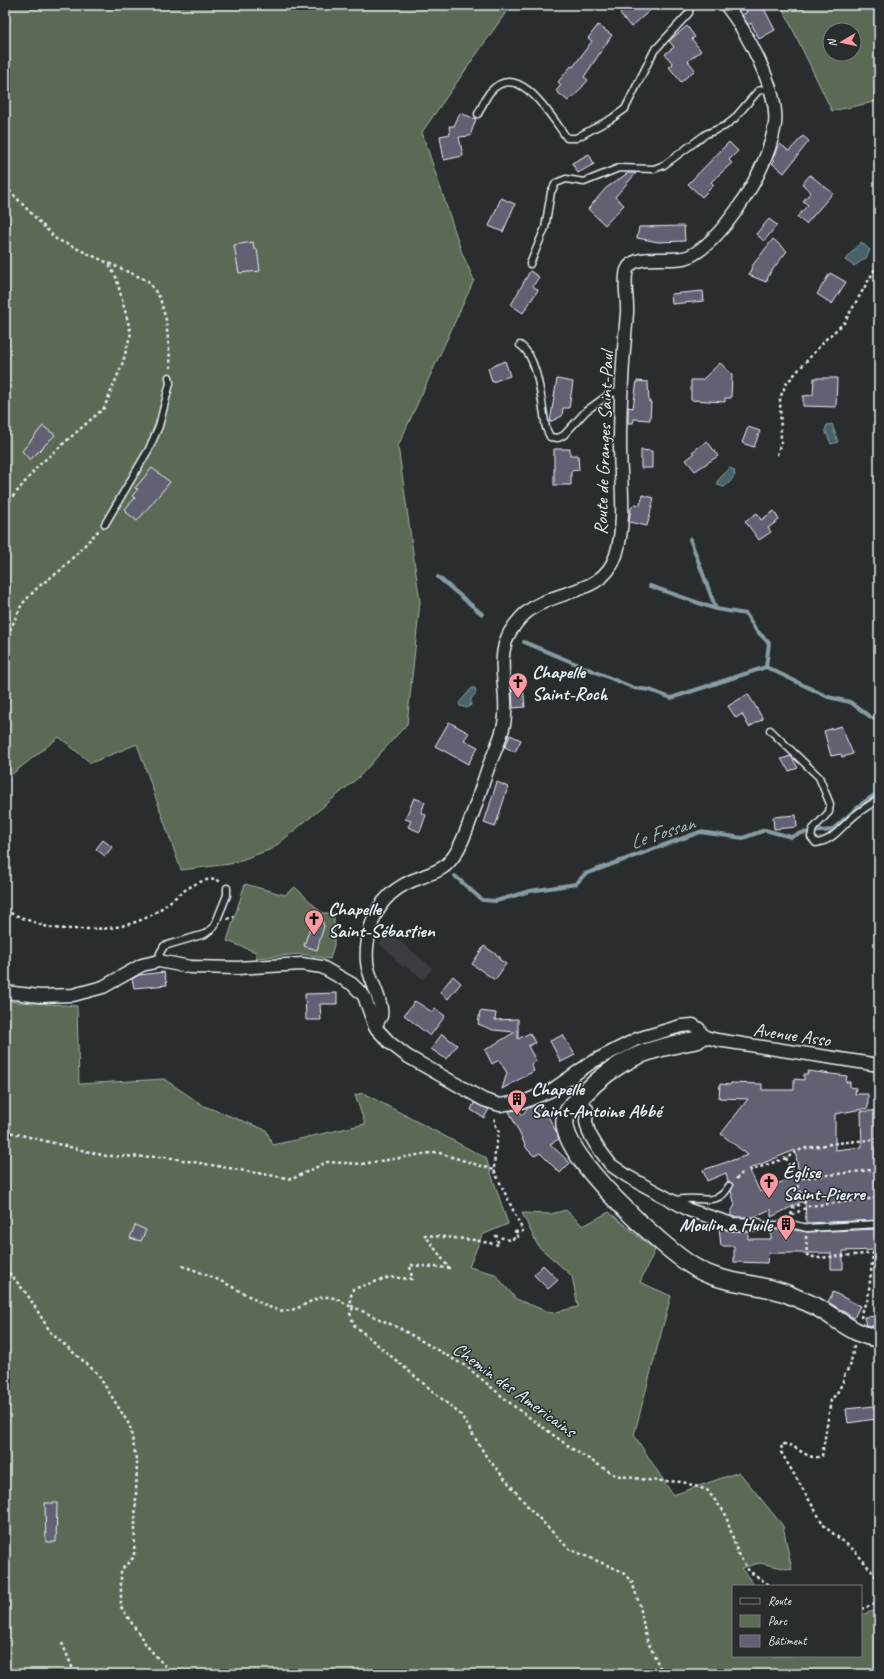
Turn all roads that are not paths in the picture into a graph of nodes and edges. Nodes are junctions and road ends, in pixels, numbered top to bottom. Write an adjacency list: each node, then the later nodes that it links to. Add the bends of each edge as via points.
1 (690, 5): 4 (lane, via 689,13 654,51 625,109 611,120 576,138 567,138 523,85 512,82 503,82 490,92)
2 (726, 5): 3 (street, Route de Granges Saint-Paul, via 761,63)
3 (769, 88): 5 (lane, via 758,91 725,126 706,134 664,165 654,169 619,168 584,182 566,179 556,183 551,192 545,228); 8 (street, Route de Granges Saint-Paul, via 775,113 765,158 754,184 733,215 703,249 688,258 639,259 627,270)
4 (478, 114)
5 (530, 264)
6 (520, 345): 8 (lane, via 531,355 535,367 546,428 550,437 558,438 564,435 586,411 611,393)
7 (169, 377): 9 (lane, via 170,383 159,426 149,449)
8 (621, 392): 15 (street, Route de Granges Saint-Paul, via 621,534 616,557 608,572 591,585 543,602 531,609 518,620 508,635 504,652 504,724 462,843 449,863 436,872 405,883 388,895 376,910 370,927 367,962 381,1010)
9 (105, 524)
10 (770, 730): 11 (lane, via 819,777 830,804 828,812 813,829 811,837 816,843 834,836 853,816)
11 (879, 799)
12 (226, 888): 13 (lane, via 227,895 214,927 205,934 164,946)
13 (159, 961): 14 (street, via 142,965 103,987 73,995 40,996); 15 (street, via 198,967 238,968 302,964 322,967 352,984 364,996)
14 (5, 992)
15 (375, 1027): 16 (street, via 407,1056 484,1100 500,1105 526,1101 552,1090 592,1062 637,1039 693,1025 699,1029)
16 (701, 1036): 17 (street, Avenue Asso, via 767,1049); 18 (street, via 697,1040 659,1047 628,1059 595,1082)
17 (879, 1065)
18 (579, 1099): 20 (street, via 587,1109 586,1122 589,1133 611,1165); 23 (street, via 568,1111 565,1121 569,1136 583,1161 614,1198 646,1229 694,1267 710,1275 784,1293 814,1306 859,1333)
19 (729, 1186): 20 (lane, via 723,1196 714,1200 684,1198)
20 (674, 1201): 22 (street, via 689,1210 732,1224)
21 (879, 1224): 22 (lane, via 807,1228 795,1225)
22 (758, 1225)
23 (879, 1338)

